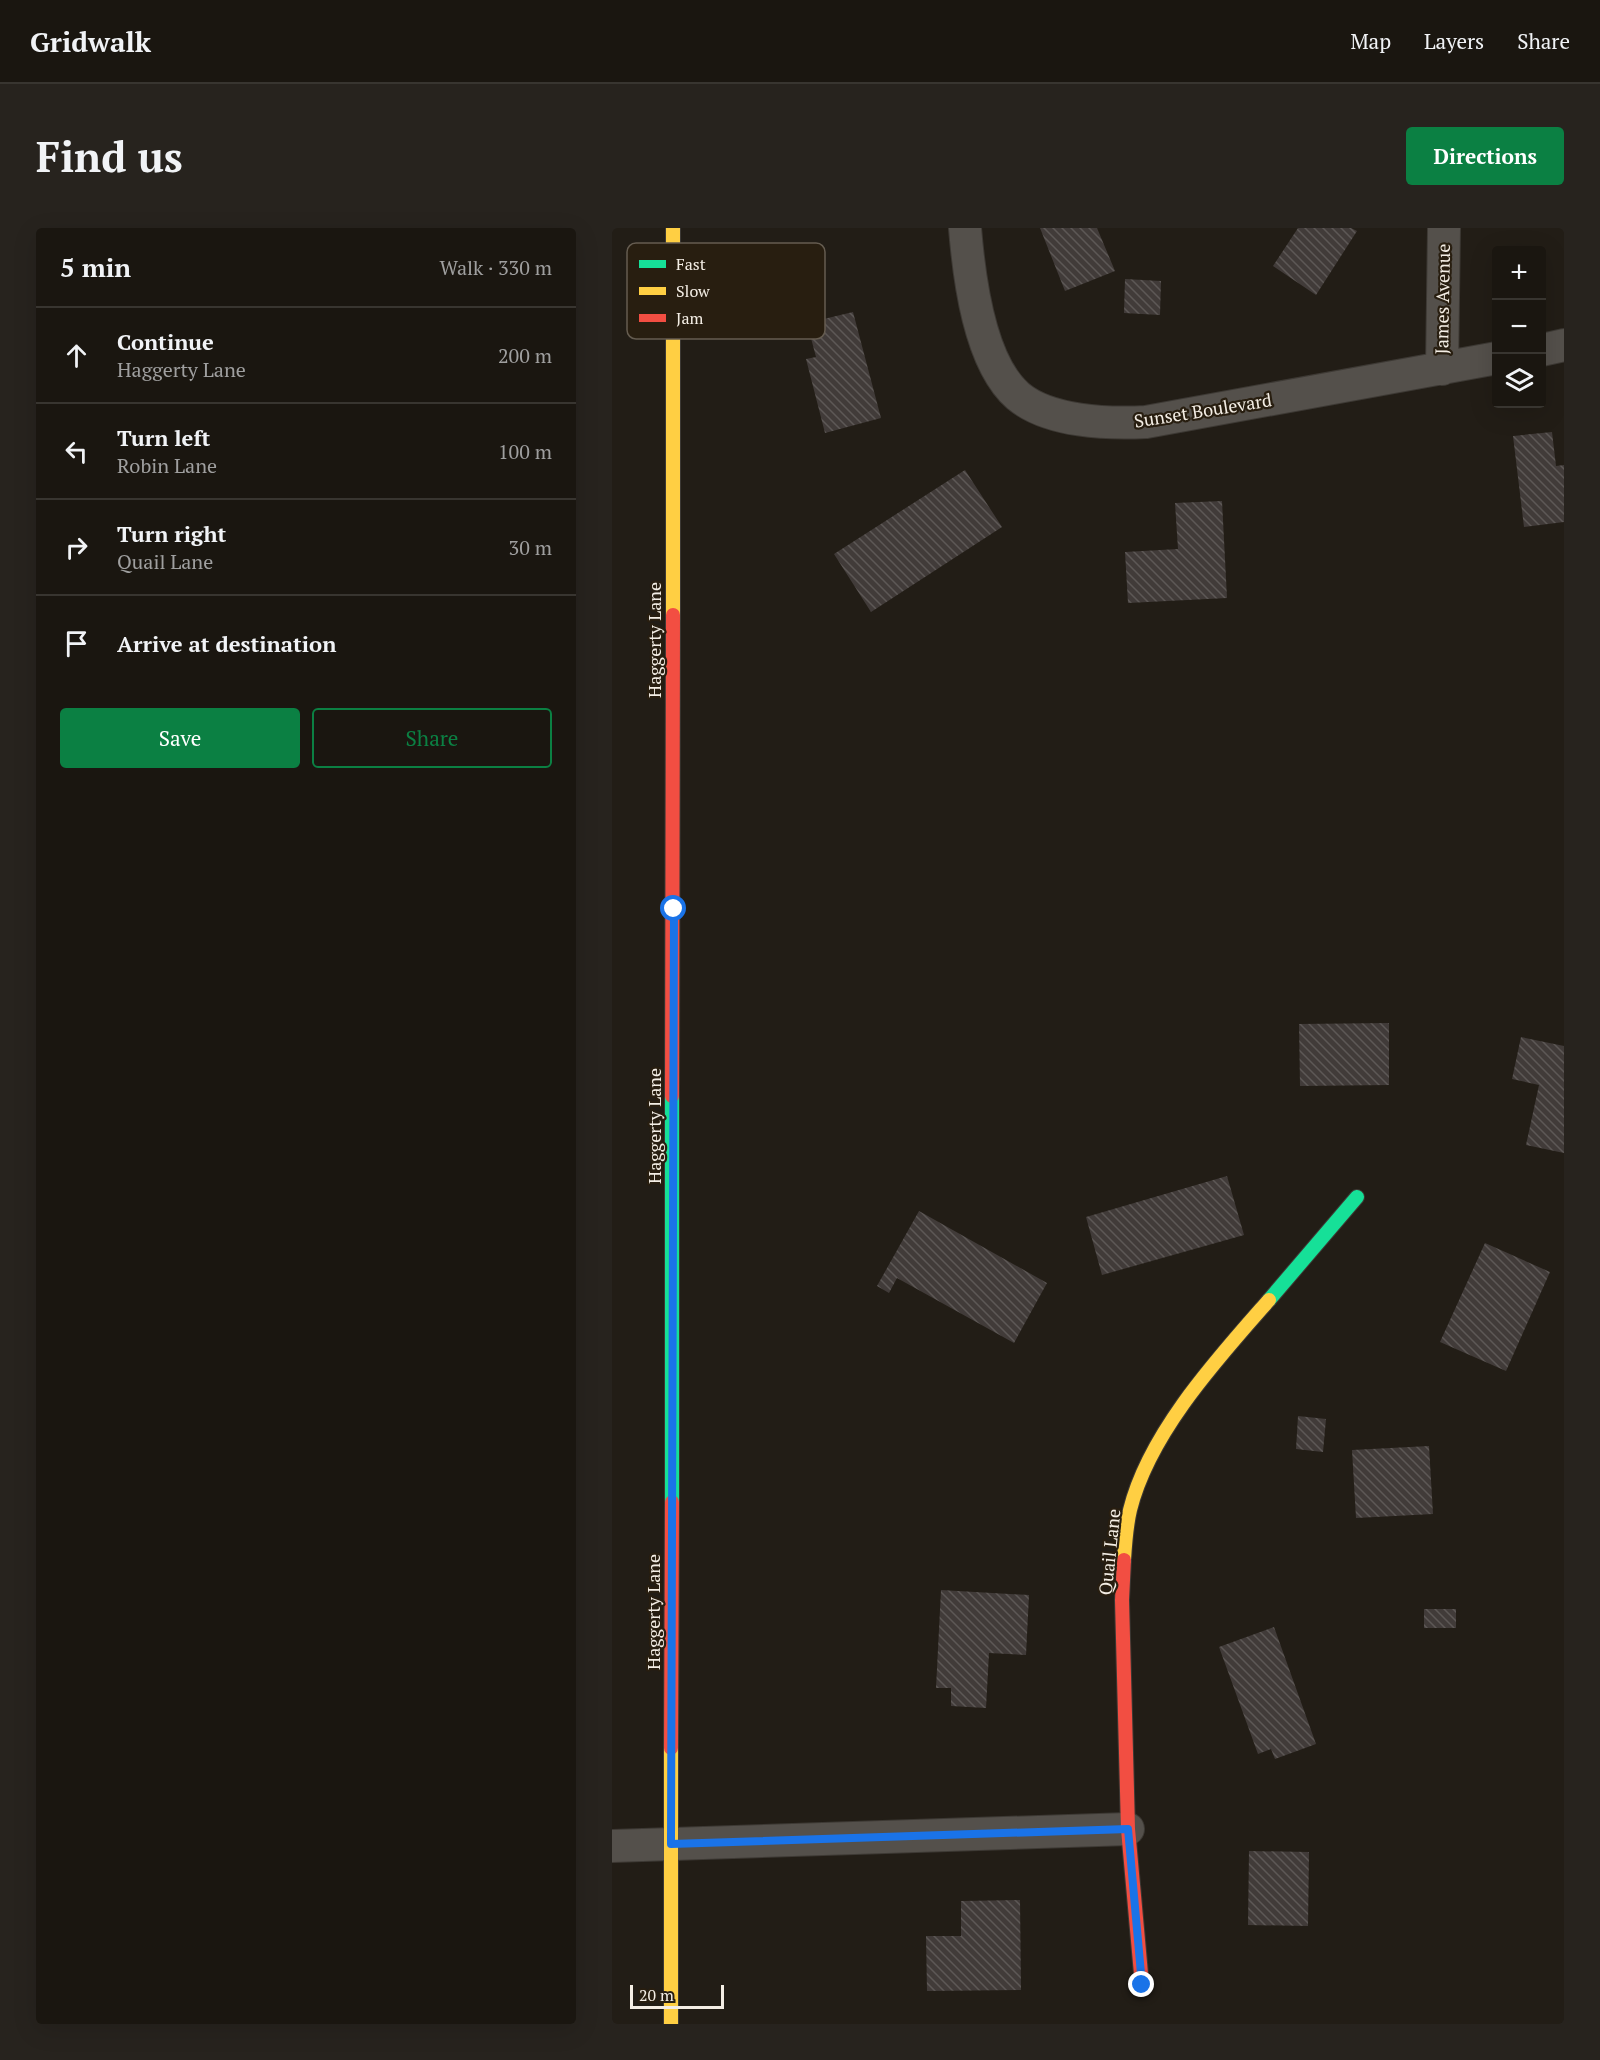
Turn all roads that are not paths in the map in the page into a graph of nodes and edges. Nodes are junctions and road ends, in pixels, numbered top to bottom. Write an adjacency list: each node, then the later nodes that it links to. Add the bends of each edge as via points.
1 (673, 228): 4 (street, Haggerty Lane)
2 (965, 228): 9 (street, Sunset Boulevard, via 980,325 996,366 1020,397 1045,410 1118,424 1146,422)
3 (1444, 228): 9 (street, James Avenue)
4 (673, 243)
5 (673, 339): 12 (street, Haggerty Lane)
6 (1564, 345): 7 (street)
7 (1546, 349)
8 (1492, 359): 9 (street, Sunset Boulevard)
9 (1442, 369)
10 (1357, 1197): 11 (street, Quail Lane, via 1210,1368 1148,1461 1131,1507 1122,1600)
11 (1128, 1829): 12 (street); 14 (street, Quail Lane)
12 (671, 1844): 13 (street); 15 (street, Haggerty Lane)
13 (612, 1846)
14 (1142, 1985)
15 (671, 2024)

